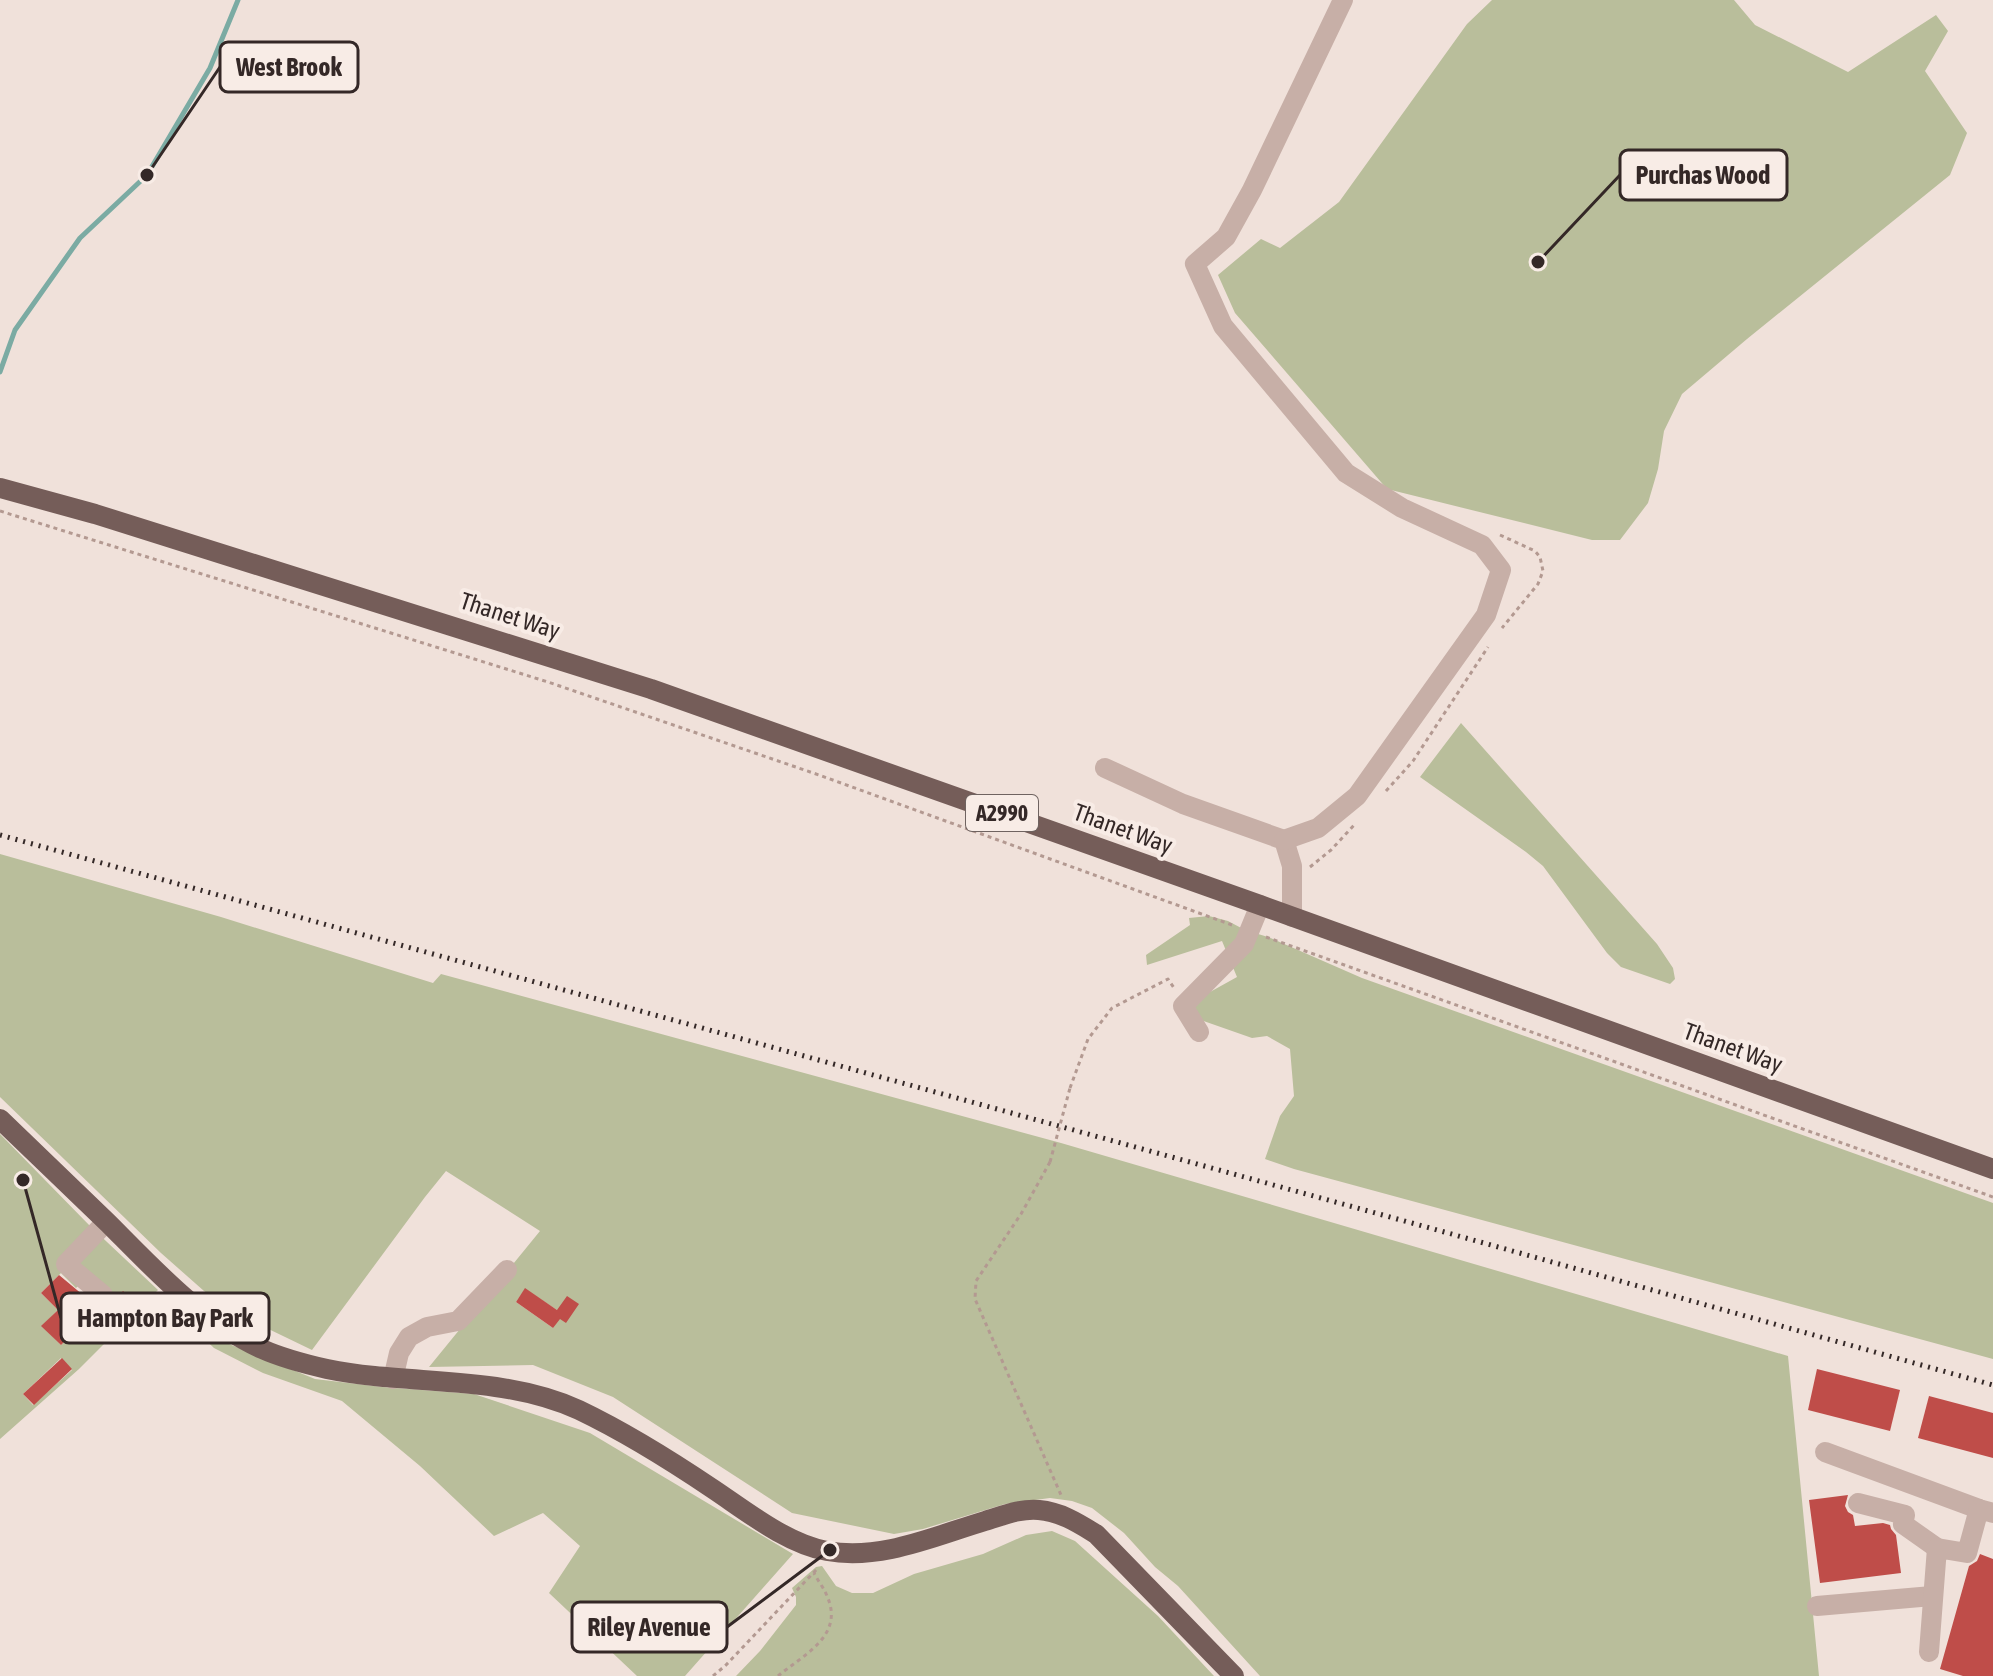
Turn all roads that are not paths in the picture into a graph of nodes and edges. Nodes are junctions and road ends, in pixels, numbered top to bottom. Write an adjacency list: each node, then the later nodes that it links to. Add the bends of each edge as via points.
1 (1343, 0): 4 (street, via 1226,237 1195,264 1223,326 1346,473 1402,508 1482,545 1501,570 1486,615 1357,796 1318,828)
2 (0, 488): 5 (main road, Thanet Way / A2990, via 651,689)
3 (1105, 768): 4 (street, via 1183,804)
4 (1284, 840): 6 (street, via 1292,866)
5 (1260, 905): 6 (main road, Thanet Way / A2990); 7 (street, via 1244,944 1183,1006)
6 (1292, 917): 9 (main road, Thanet Way / A2990)
7 (1199, 1032)
8 (0, 1119): 10 (main road)
9 (1993, 1169)
10 (106, 1222): 12 (street, via 66,1264); 13 (main road, via 166,1281 236,1335 299,1362)
11 (507, 1270): 13 (street, via 458,1321 409,1337)
12 (103, 1295)
13 (393, 1379): 21 (main road, via 492,1387 577,1409 773,1528 826,1551 863,1553 1015,1511 1055,1512 1096,1534)
14 (1825, 1452): 16 (street)
15 (1858, 1503): 17 (street, via 1905,1515 1903,1524)
16 (1986, 1511): 17 (street, via 1967,1553)
17 (1937, 1548): 18 (street)
18 (1932, 1596): 19 (street); 20 (street)
19 (1817, 1606)
20 (1929, 1652)
21 (1234, 1676)

